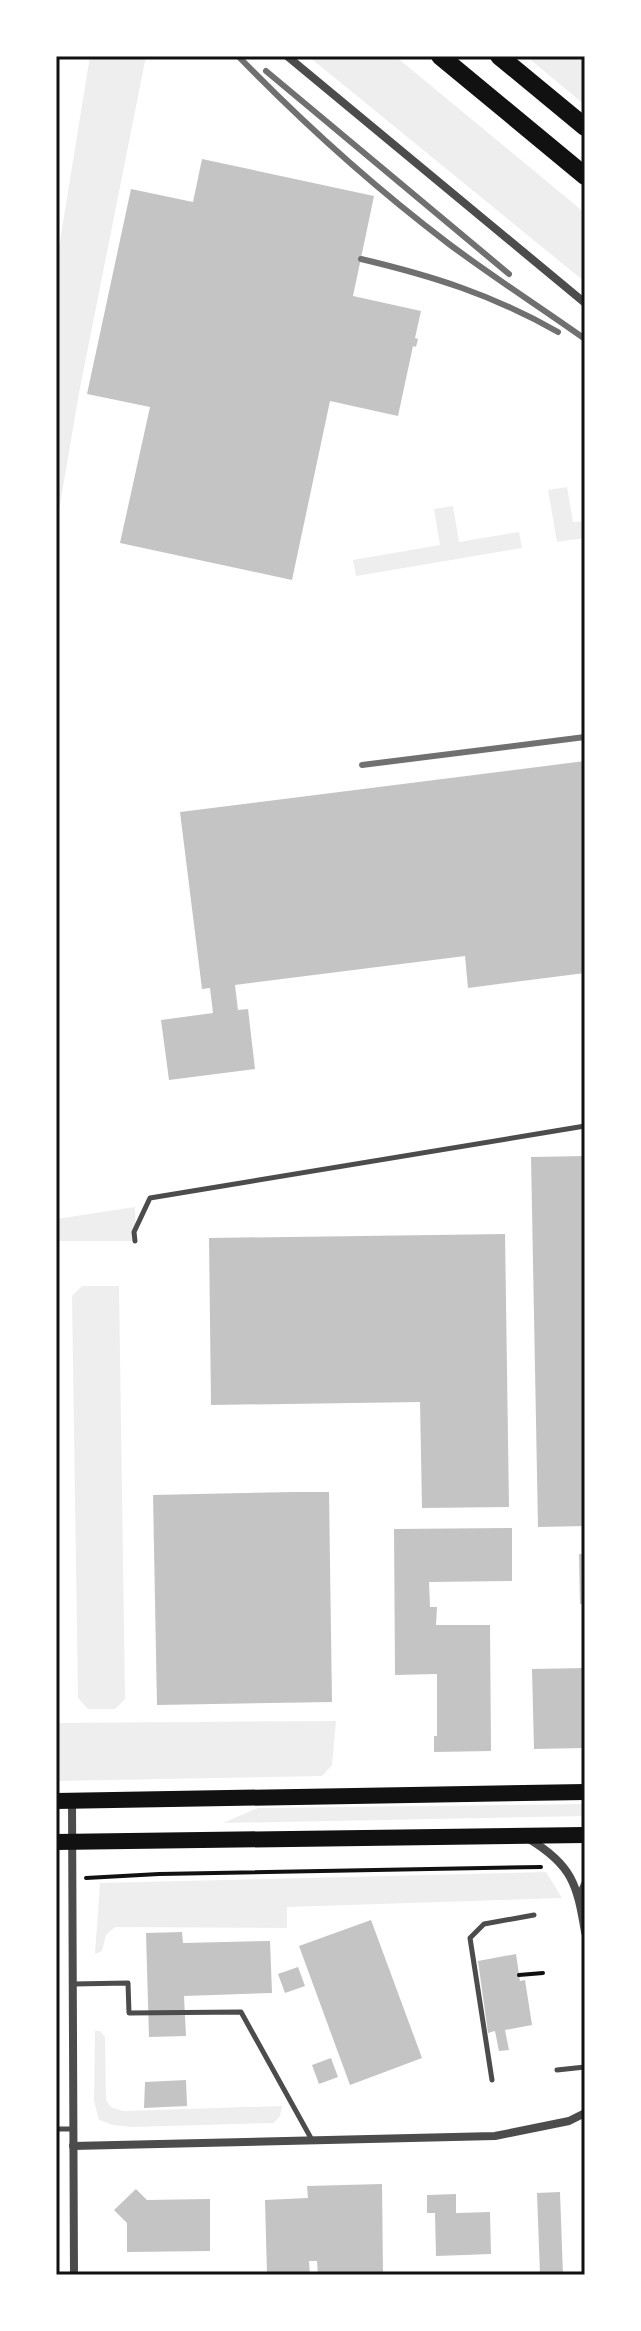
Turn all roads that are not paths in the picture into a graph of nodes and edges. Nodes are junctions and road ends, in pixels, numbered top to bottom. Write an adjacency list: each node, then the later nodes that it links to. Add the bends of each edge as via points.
1 (287, 56): 6 (street)
2 (440, 56): 5 (highway)
3 (499, 56): 4 (highway)
4 (585, 127)
5 (585, 176)
6 (585, 303)
7 (585, 1126): 8 (lane, via 150,1198)
8 (135, 1241)
9 (585, 1792): 10 (main road)
10 (64, 1801): 13 (street)
11 (585, 1835): 12 (main road)
12 (524, 1836): 13 (main road); 15 (street, via 565,1867)
13 (63, 1842): 18 (street, via 72,1879)
14 (585, 1884): 15 (street)
15 (579, 1898): 17 (street)
16 (534, 1915): 21 (lane, via 484,1924 470,1938)
17 (585, 1932)
18 (72, 1984): 24 (street); 25 (lane, via 128,1983 129,2013 241,2012)
19 (585, 2067): 20 (lane)
20 (557, 2070)
21 (492, 2080)
22 (585, 2113): 25 (street, via 549,2127 495,2136)
23 (56, 2129): 24 (lane)
24 (73, 2129): 26 (street)
25 (312, 2140): 26 (street)
26 (73, 2146): 27 (street)
27 (74, 2275)

